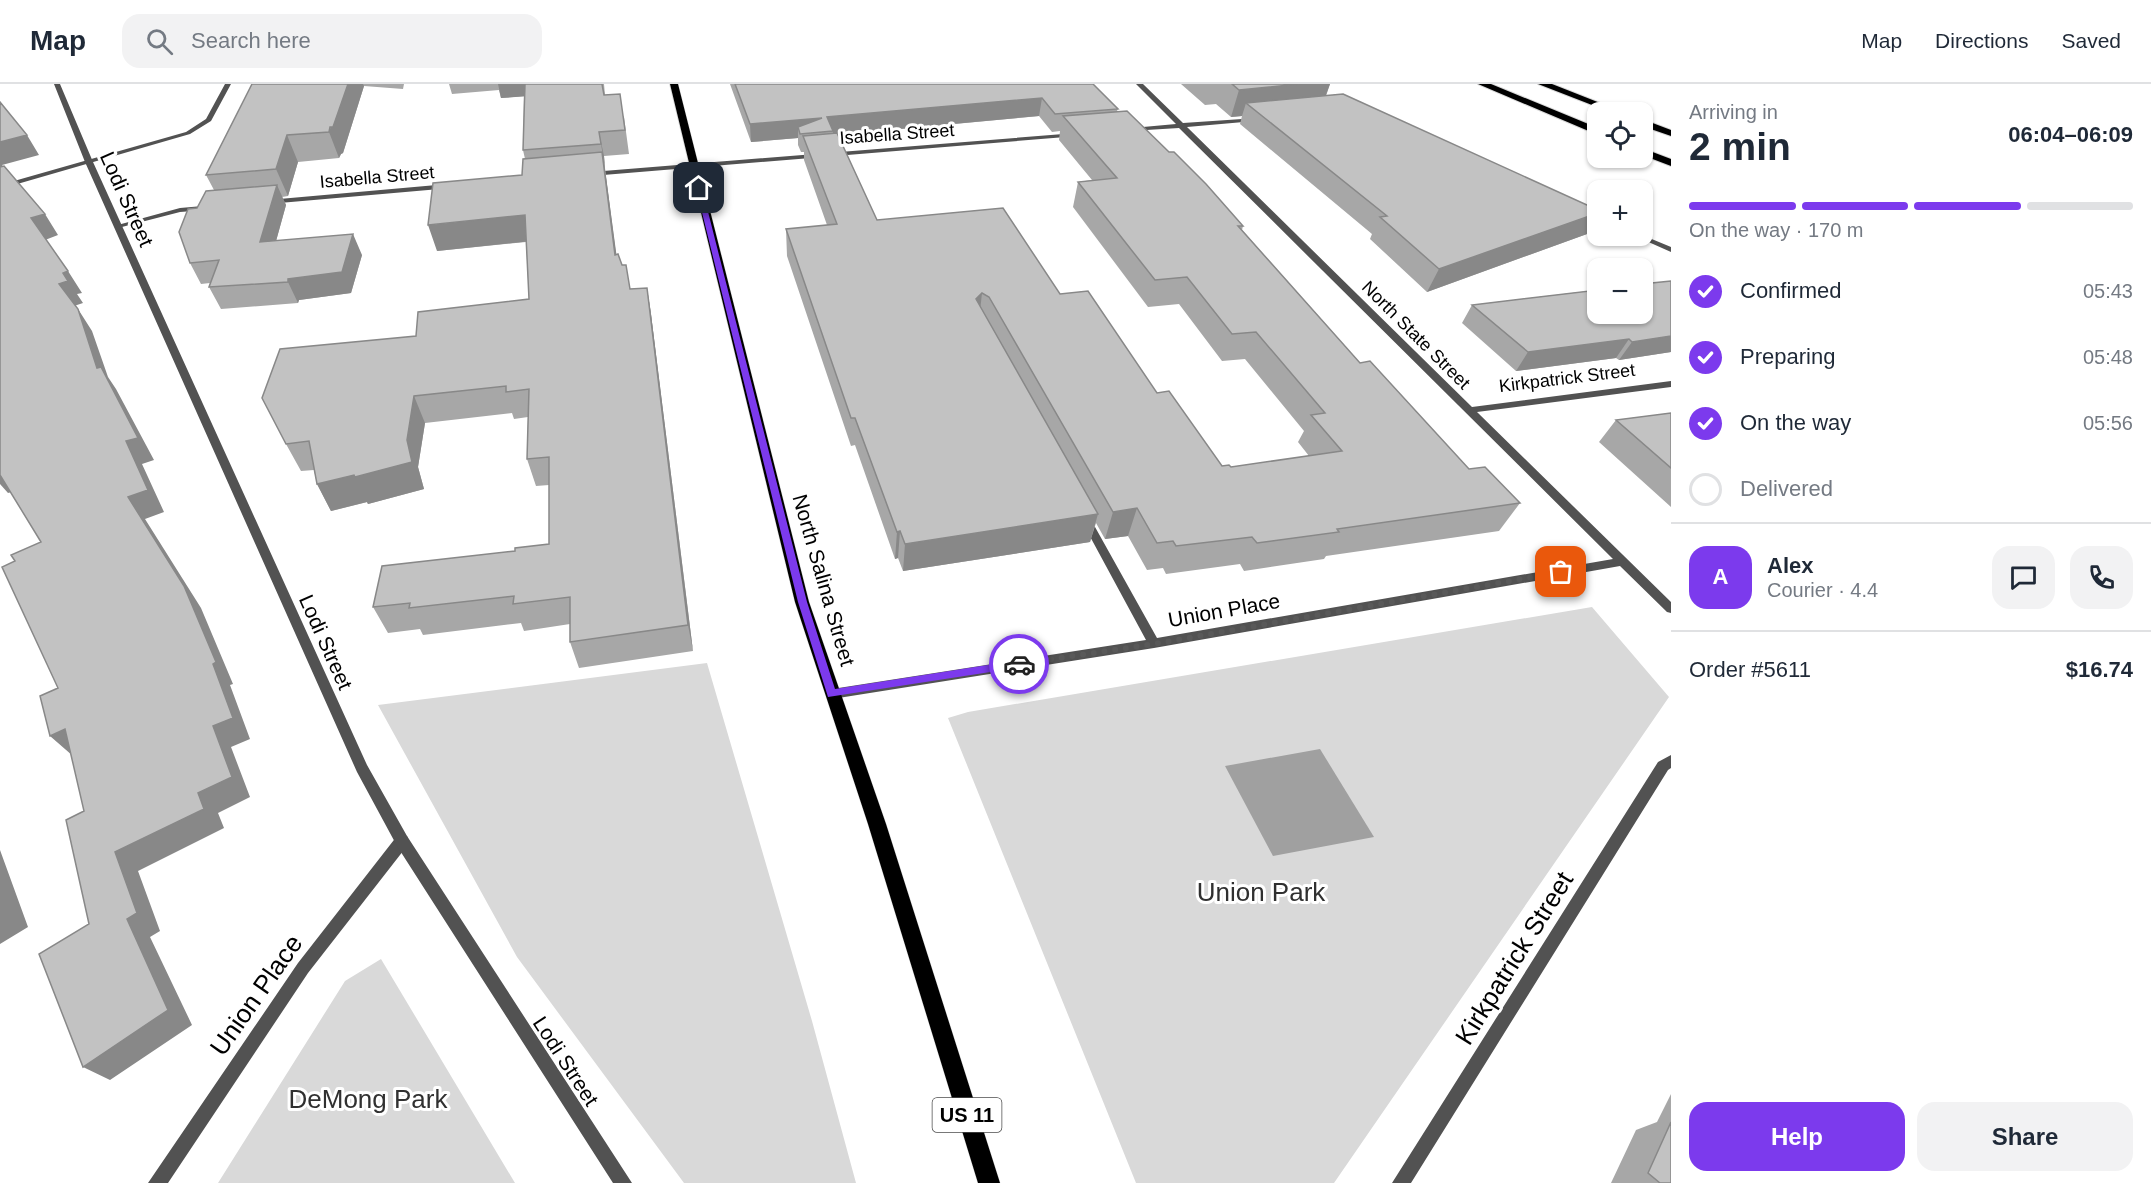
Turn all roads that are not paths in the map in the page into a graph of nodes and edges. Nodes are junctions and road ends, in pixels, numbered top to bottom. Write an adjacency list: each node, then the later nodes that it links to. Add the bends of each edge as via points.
1 (57, 84): 16 (street, Lodi Street)
2 (228, 84): 16 (street, via 209,120 195,130)
3 (674, 84): 18 (main road, North Salina Street / US 11)
4 (1139, 84): 9 (street, North State Street)
5 (1483, 84): 11 (highway)
6 (1543, 84): 7 (highway)
7 (1591, 102)
8 (1266, 117): 9 (street)
9 (1182, 126): 12 (street); 28 (street, North State Street)
10 (1653, 126): 13 (highway)
11 (1587, 127)
12 (1123, 131)
13 (1671, 133)
14 (1087, 134): 18 (street, Isabella Street)
15 (1653, 156): 17 (highway)
16 (89, 162): 21 (street); 24 (street, Lodi Street)
17 (1671, 164)
18 (693, 165): 19 (street, Isabella Street); 33 (main road, North Salina Street / US 11, via 802,602)
19 (576, 175)
20 (460, 185): 22 (street, Isabella Street)
21 (0, 187)
22 (263, 202)
23 (216, 207): 24 (street, via 180,210)
24 (118, 226): 35 (street, Lodi Street, via 362,768)
25 (1653, 242): 26 (street)
26 (1671, 250)
27 (1671, 384): 28 (street, Kirkpatrick Street)
28 (1468, 410): 30 (street, North State Street)
29 (1081, 510): 32 (street)
30 (1623, 561): 31 (street, North State Street); 32 (street, Union Place)
31 (1671, 609)
32 (1154, 644): 33 (street, Union Place)
33 (832, 694): 38 (main road, North Salina Street / US 11, via 877,824)
34 (1671, 761): 39 (street, Kirkpatrick Street, via 1663,766)
35 (402, 841): 36 (street, Union Place, via 303,968); 37 (street, Lodi Street)
36 (157, 1183)
37 (623, 1183)
38 (989, 1183)
39 (1401, 1183)

